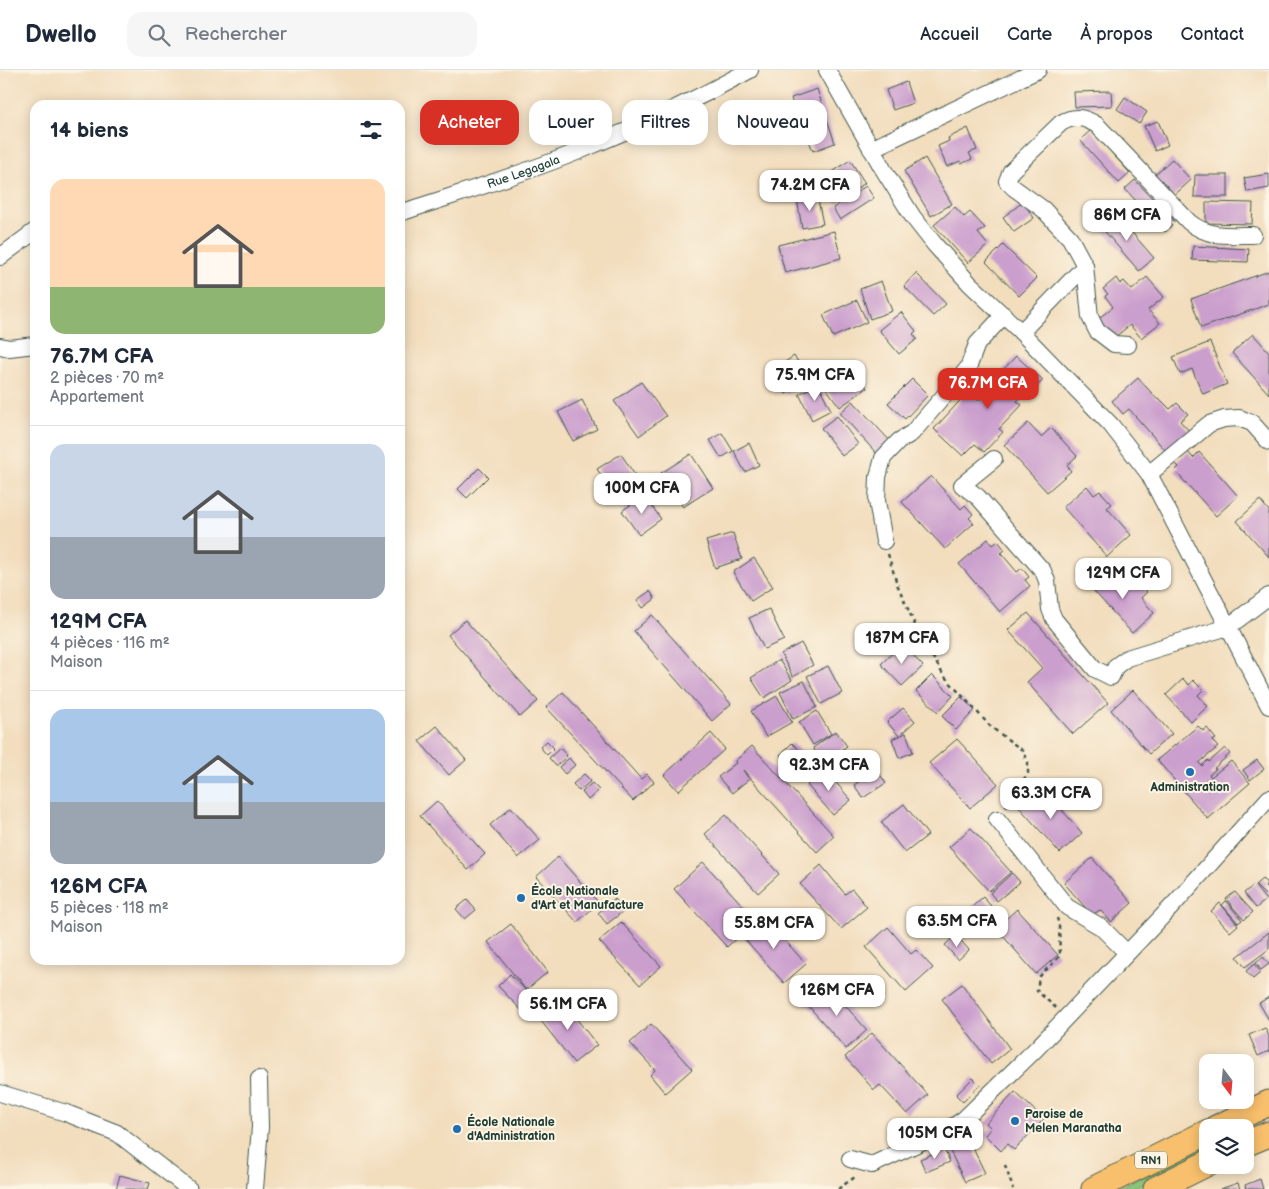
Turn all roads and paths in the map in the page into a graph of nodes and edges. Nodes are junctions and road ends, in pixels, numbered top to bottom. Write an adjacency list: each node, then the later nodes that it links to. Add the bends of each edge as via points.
1 (750, 70): 5 (street, Rue Legagala, via 579,152)
2 (826, 70): 4 (street)
3 (1038, 70): 4 (street)
4 (871, 149): 10 (street, via 913,217 935,245)
5 (405, 210)
6 (30, 234): 8 (street)
7 (1253, 235): 9 (street, via 1215,234 1199,230 1097,125 1086,118 1068,118 1011,171 1008,181 1043,209 1070,238)
8 (0, 257)
9 (1085, 266): 11 (street); 12 (street, via 1090,317 1097,331 1114,344)
10 (1004, 315): 11 (street); 18 (street, via 977,344 968,368 912,433 883,458 877,501)
11 (1021, 332): 17 (street, via 1111,425)
12 (1128, 345)
13 (0, 346): 14 (street)
14 (30, 346)
15 (1269, 442): 17 (street, via 1252,423 1239,418 1224,419 1209,424)
16 (994, 459): 20 (street, via 962,485 978,497 1043,571 1054,619 1095,669 1111,677 1116,666 1127,658)
17 (1149, 474): 20 (street)
18 (884, 541): 23 (path, via 896,584 919,634 944,676 991,727 1022,750 1028,762 1028,773)
19 (1269, 596): 20 (street)
20 (1228, 627): 21 (street)
21 (1269, 706)
22 (1269, 798): 25 (street)
23 (997, 819): 25 (street, via 1067,907 1101,927)
24 (1057, 916): 26 (path, via 1060,956 1039,977 1037,991)
25 (1127, 953): 26 (street)
26 (1066, 1017): 34 (street, via 964,1119 951,1128 872,1165)
27 (259, 1079): 38 (street, via 260,1127)
28 (0, 1093): 37 (street, via 117,1133)
29 (1269, 1103): 30 (highway)
30 (1235, 1119)
31 (1269, 1134): 33 (highway)
32 (1199, 1136): 40 (highway, RN1)
33 (1254, 1140)
34 (850, 1159)
35 (1005, 1165): 39 (path)
36 (1199, 1168): 41 (highway, RN1)
37 (189, 1189)
38 (255, 1189)
39 (1013, 1189)
40 (1094, 1189)
41 (1156, 1189)

